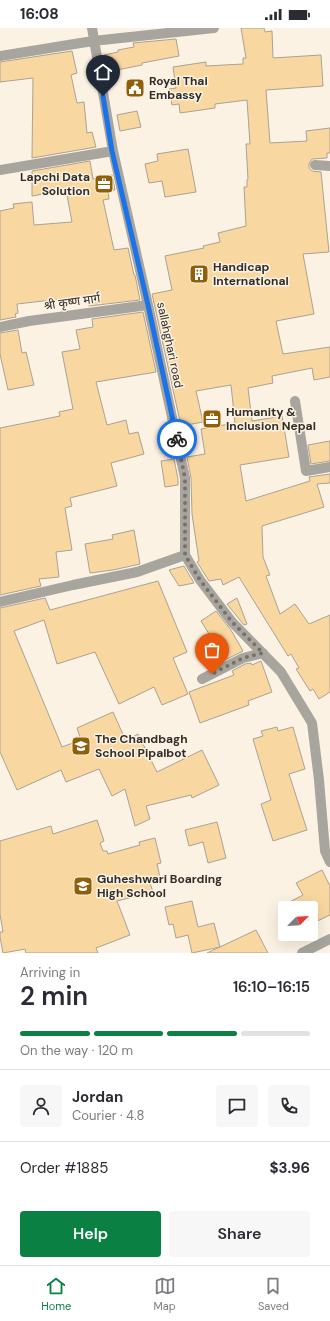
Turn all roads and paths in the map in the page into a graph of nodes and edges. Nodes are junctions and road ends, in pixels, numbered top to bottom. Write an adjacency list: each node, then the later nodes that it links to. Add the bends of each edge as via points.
1 (92, 28): 3 (street, sallahghari road)
2 (214, 28): 3 (street)
3 (93, 41): 4 (street); 5 (street, sallahghari road)
4 (0, 56)
5 (112, 151): 8 (street); 9 (street, sallahghari road)
6 (315, 165): 7 (street)
7 (330, 166)
8 (0, 170)
9 (148, 305): 10 (street, श्री कृष्ण मार्ग); 13 (street, sallahghari road, via 185,478)
10 (0, 327)
11 (295, 401): 12 (street, via 306,471)
12 (330, 467)
13 (185, 555): 14 (street, via 137,572); 15 (street, via 200,580 232,622)
14 (0, 602)
15 (263, 653): 16 (street, via 243,658); 17 (street, via 281,672 312,723 325,851)
16 (202, 679)
17 (330, 862)
18 (330, 939): 19 (street)
19 (302, 953)

